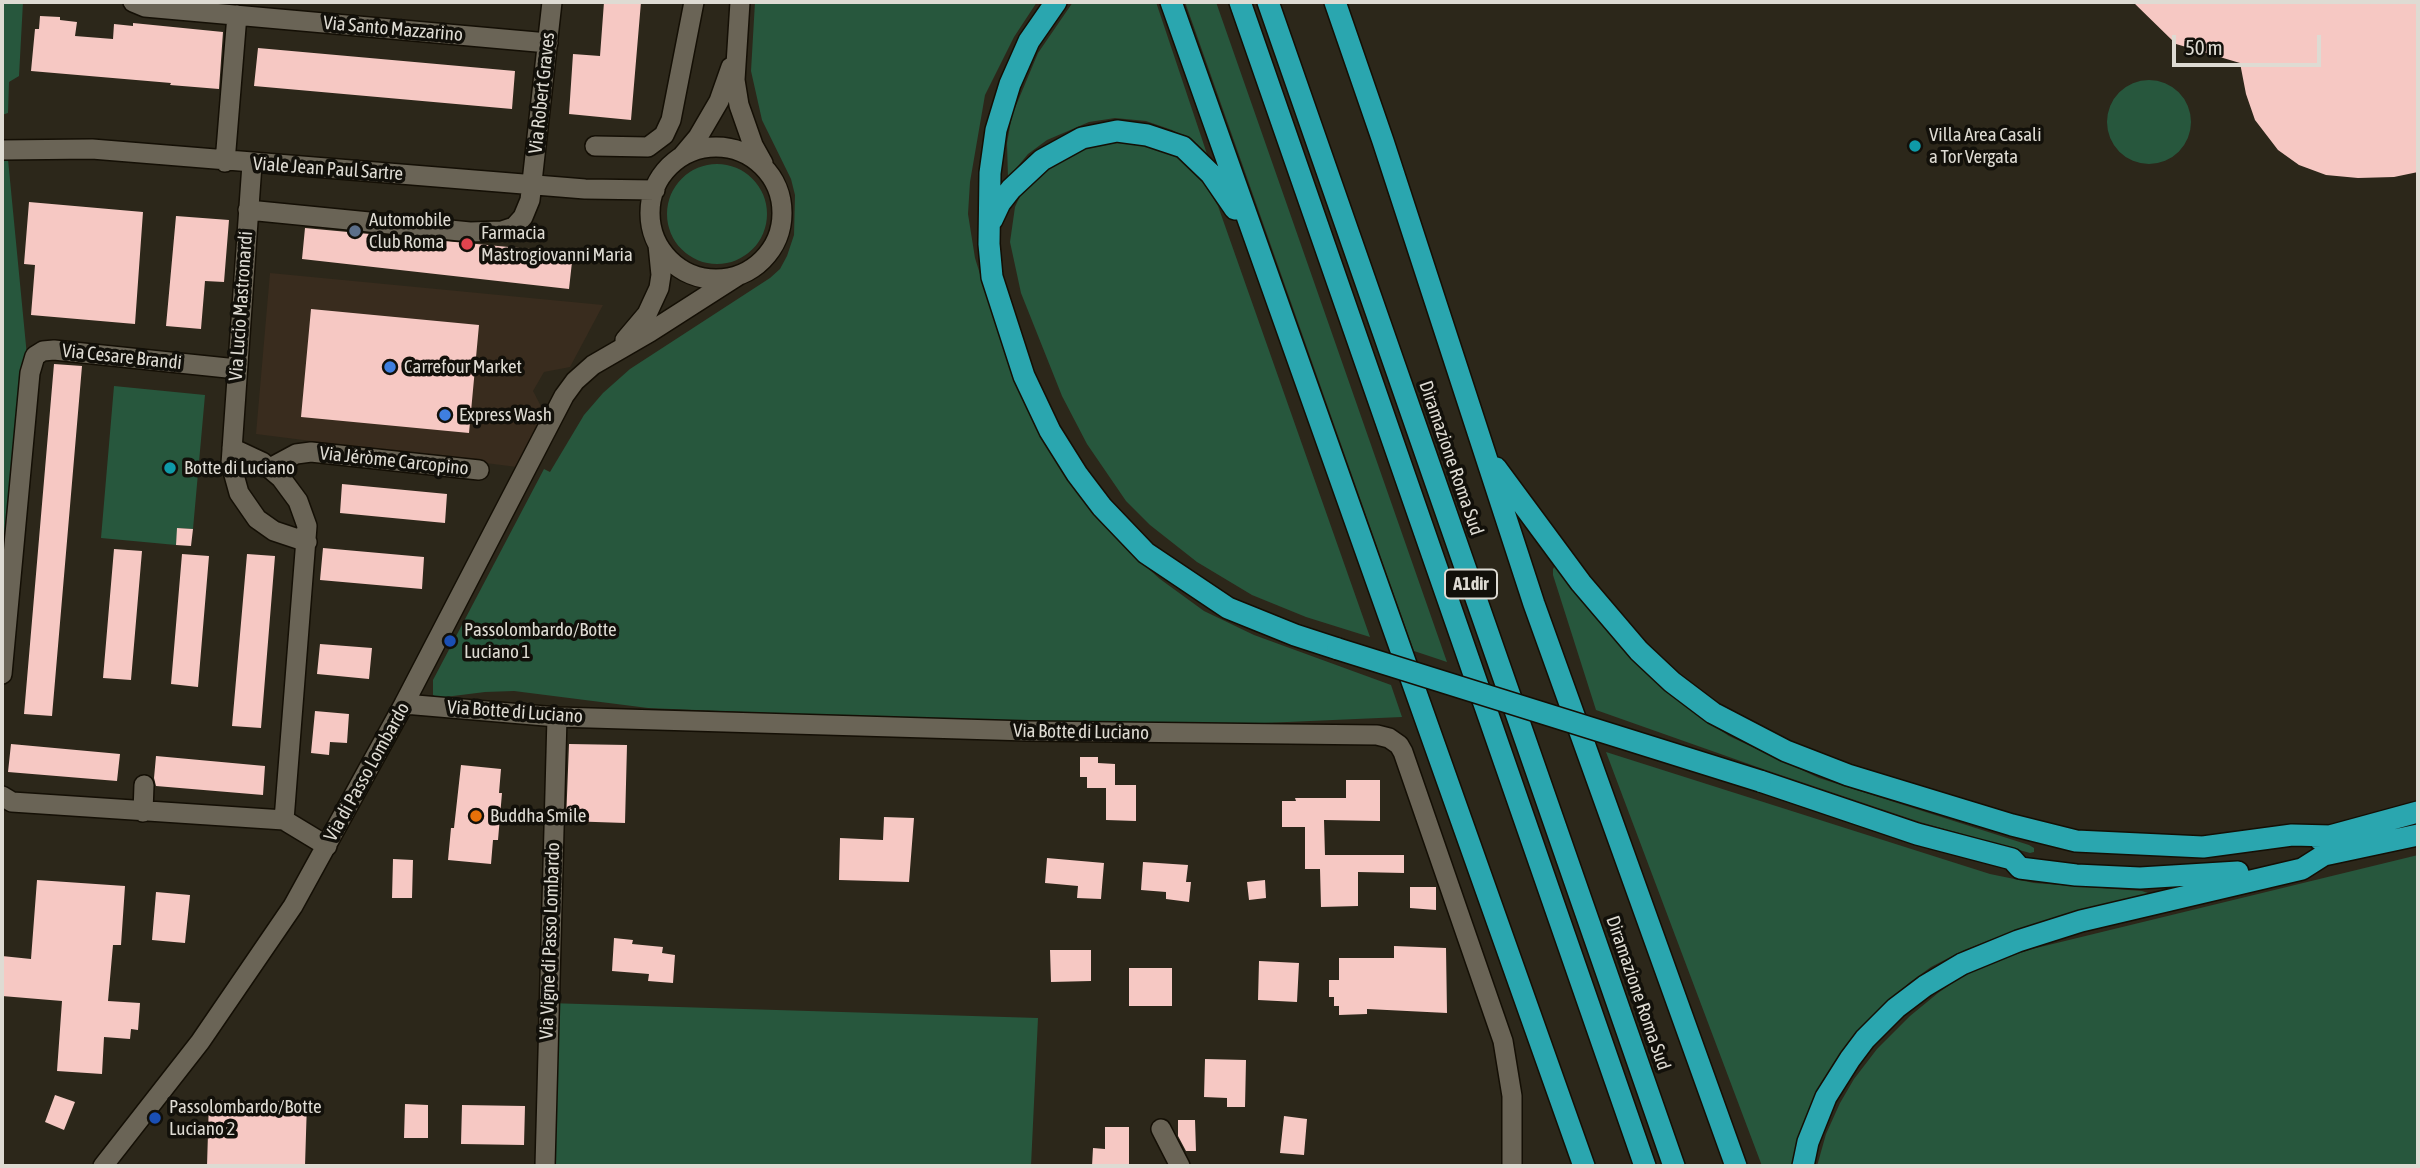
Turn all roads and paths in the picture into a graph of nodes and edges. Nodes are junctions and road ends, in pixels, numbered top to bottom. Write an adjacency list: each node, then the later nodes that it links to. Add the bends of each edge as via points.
1 (133, 2): 10 (street, Via Santo Mazzarino, via 145,8)
2 (552, 2): 11 (street, Via Robert Graves)
3 (694, 2): 13 (street, via 677,94 664,135 648,147)
4 (740, 2): 12 (street)
5 (1056, 2): 22 (highway, via 1026,48 1004,100 993,146)
6 (1171, 2): 24 (highway)
7 (1240, 2): 50 (highway, A1dir)
8 (1268, 2): 51 (highway, Diramazione Roma Sud / A1dir)
9 (1335, 2): 29 (highway)
10 (237, 15): 11 (street, Via Santo Mazzarino); 16 (street)
11 (548, 43): 19 (street, Via Robert Graves)
12 (736, 49): 15 (street, via 719,101); 18 (street, via 739,104)
13 (595, 146)
14 (2, 150): 16 (street, Viale Jean Paul Sartre, via 92,149)
15 (681, 158): 18 (street, via 710,147 732,149 752,158); 20 (street, via 665,172)
16 (225, 162): 17 (street, Viale Jean Paul Sartre)
17 (252, 164): 19 (street, Viale Jean Paul Sartre); 21 (street, Via Lucio Mastronardi)
18 (769, 174): 25 (street, via 779,193 781,226 773,247 759,264)
19 (532, 185): 20 (street, Viale Jean Paul Sartre); 21 (street, Via Robert Graves, via 519,223 493,232)
20 (655, 190): 23 (street, via 650,211)
21 (248, 210): 27 (street, Via Lucio Mastronardi)
22 (990, 225): 24 (highway, via 1004,197 1042,160 1082,138 1126,131 1175,144 1197,159 1227,195); 43 (highway, bridge, via 992,277 1005,322 1024,376 1059,447 1102,507 1146,553 1201,592 1255,620 1928,837 2011,859 2022,855 2138,865)
23 (657, 242): 25 (street, via 677,266 696,275 718,279); 26 (street, Via di Passo Lombardo, via 661,275 654,301 638,326)
24 (1261, 257): 49 (highway)
25 (740, 275): 26 (street, Via di Passo Lombardo)
26 (599, 361): 34 (street, Via di Passo Lombardo, via 564,396)
27 (237, 369): 28 (street, Via Lucio Mastronardi); 33 (street, Via Cesare Brandi, via 54,350 35,356)
28 (232, 449): 30 (street); 32 (street, Via Lucio Mastronardi, via 235,484 250,510 274,531)
29 (1486, 455): 43 (highway, via 1581,583 1639,650 1700,703 1768,743 1848,775 2076,841 2203,848 2292,835); 52 (highway, via 1542,628)
30 (270, 468): 31 (street, Via Jéròme Carcopino, via 288,457 311,452); 32 (street, via 298,501)
31 (479, 470)
32 (307, 542): 40 (street)
33 (2, 674)
34 (404, 704): 35 (street, Via Botte di Luciano); 42 (street, Via di Passo Lombardo)
35 (557, 717): 46 (street, Via Vigne di Passo Lombardo); 48 (street, Via Botte di Luciano, via 1028,732 1385,737 1395,741 1403,752 1500,1031 1511,1084)
36 (144, 785): 38 (street)
37 (2, 796): 38 (street, via 12,802)
38 (143, 812): 40 (street)
39 (2418, 812): 43 (highway)
40 (284, 820): 42 (street)
41 (2418, 835): 43 (highway)
42 (327, 846): 45 (street, Via di Passo Lombardo, via 227,1005)
43 (2328, 846): 53 (highway, via 2302,869 2081,921 1941,975 1896,1008 1850,1059 1820,1110)
44 (1161, 1129): 47 (street)
45 (103, 1166)
46 (545, 1166)
47 (1180, 1166)
48 (1512, 1166)
49 (1584, 1166)
50 (1645, 1166)
51 (1674, 1166)
52 (1736, 1166)
53 (1803, 1166)

